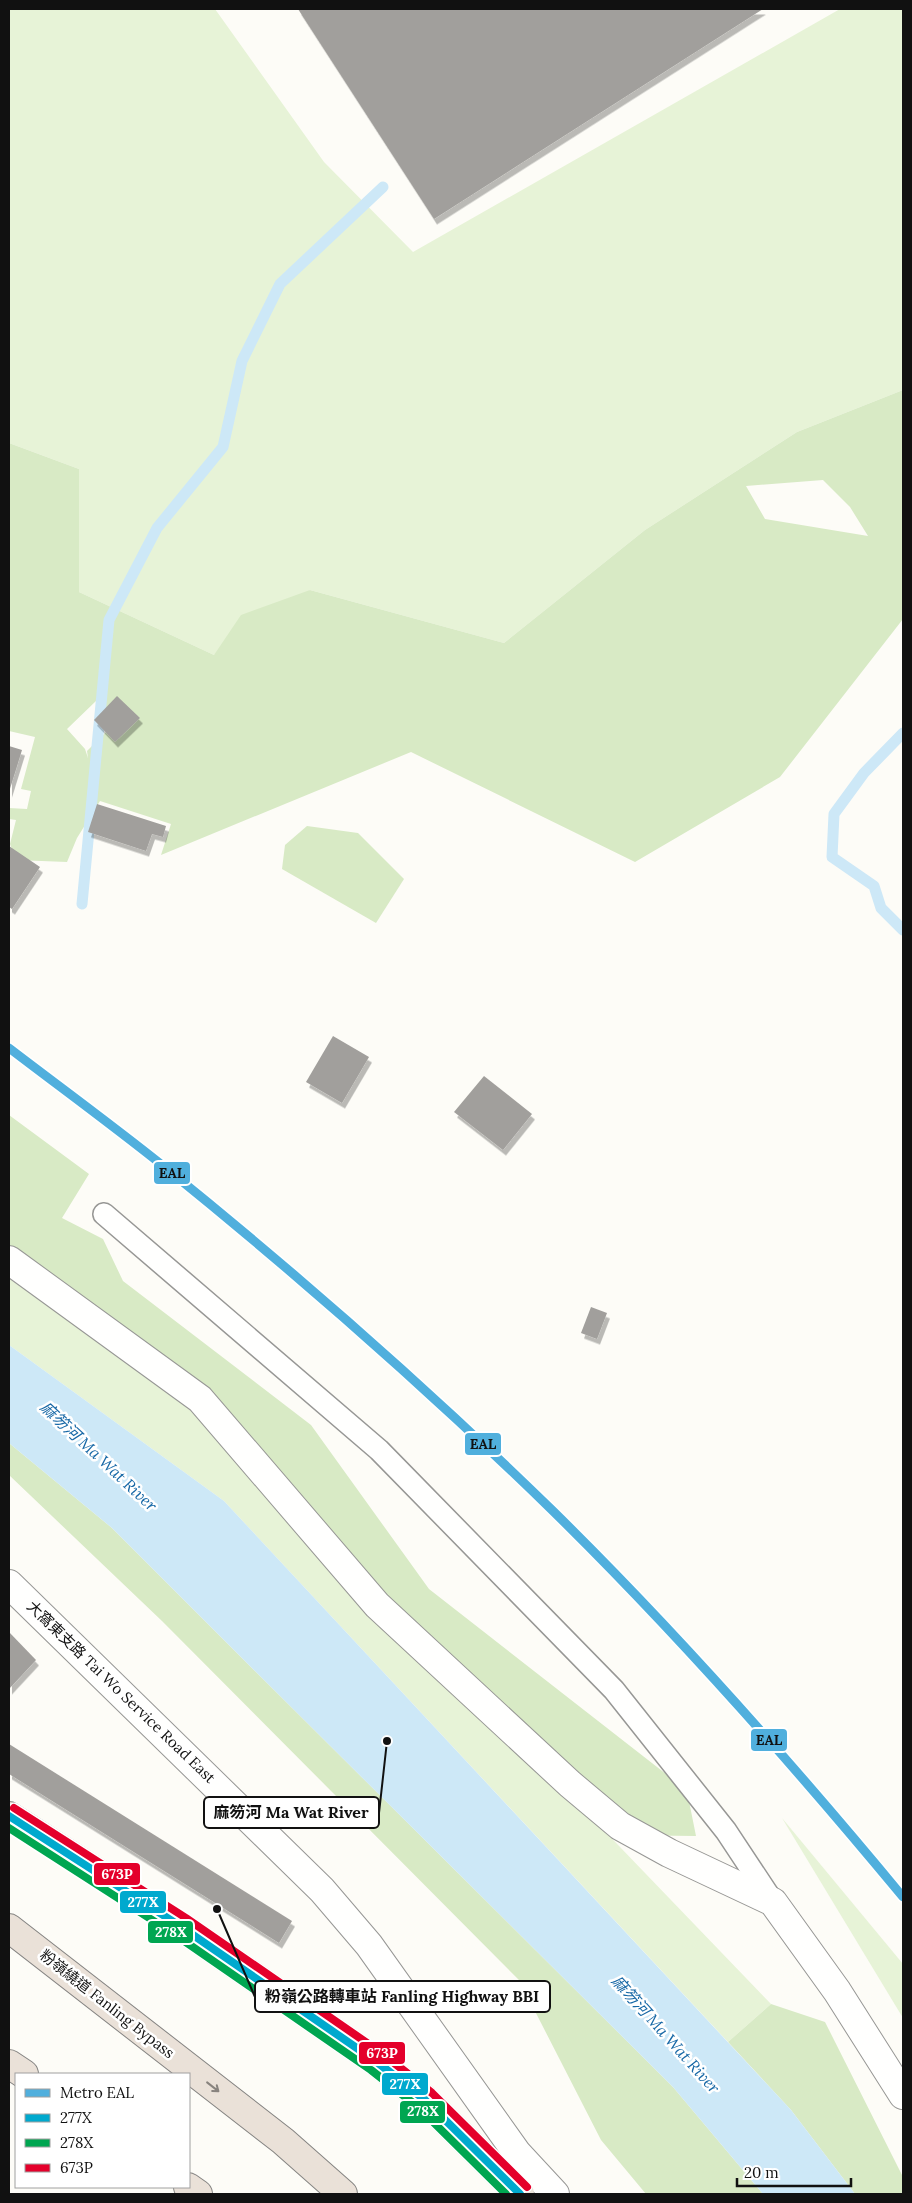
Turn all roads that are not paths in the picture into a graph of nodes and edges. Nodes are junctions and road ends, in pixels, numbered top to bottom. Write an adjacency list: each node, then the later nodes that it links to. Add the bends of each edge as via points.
1 (104, 1214): 5 (lane, via 379,1450 607,1683 726,1832)
2 (9, 1260): 5 (street, via 200,1399 377,1605 570,1784 620,1826)
3 (9, 1584): 12 (street, 大窩東支路 Tai Wo Service Road East, via 322,1890 369,1945 517,2153)
4 (9, 1816): 11 (highway, via 180,1926 377,2062 425,2100)
5 (772, 1902): 9 (street, via 837,1991)
6 (9, 1928): 10 (highway, 粉嶺繞道 Fanling Bypass, one-way to 10, via 283,2141)
7 (9, 2064): 8 (highway)
8 (22, 2073)
9 (903, 2095)
10 (343, 2194)
11 (520, 2194)
12 (555, 2194)

